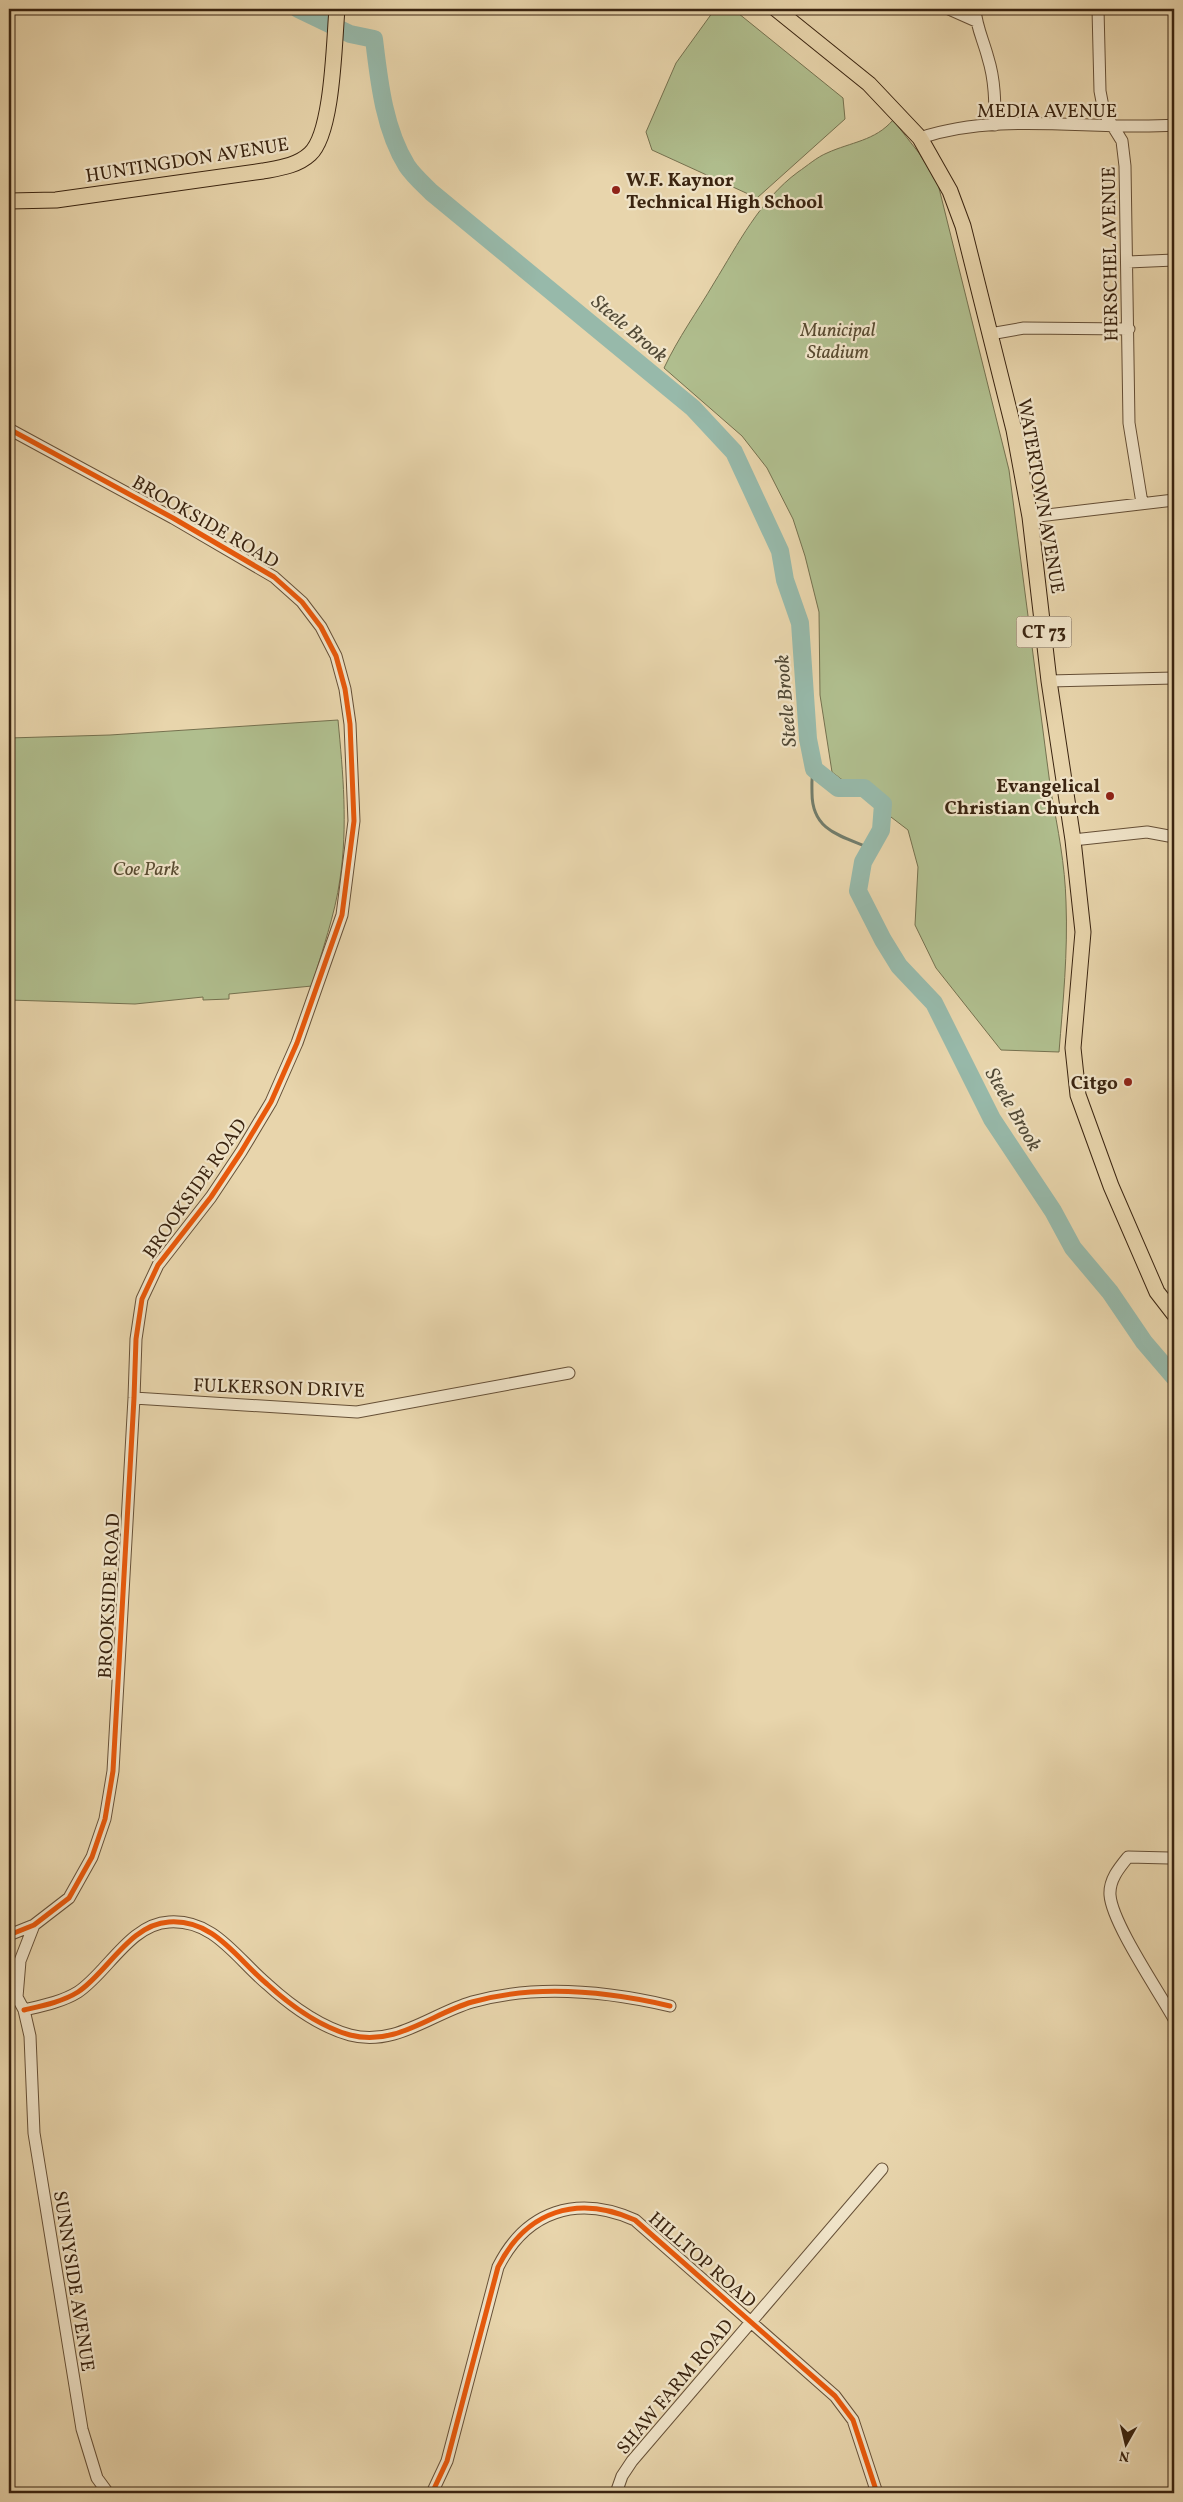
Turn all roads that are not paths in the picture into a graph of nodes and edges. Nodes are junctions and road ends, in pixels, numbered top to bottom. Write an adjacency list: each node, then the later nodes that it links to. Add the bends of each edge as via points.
1 (337, 9): 10 (main road, HUNTINGDON AVENUE, via 328,107 320,139 310,154 297,163 263,171 56,200)
2 (776, 9): 9 (main road, WATERTOWN AVENUE / CT 73, via 869,84)
3 (949, 9): 5 (street)
4 (1098, 9): 8 (street, HERSCHEL AVENUE, via 1100,91 1104,112)
5 (975, 15): 6 (street, via 989,60 995,95)
6 (995, 125): 8 (street, MEDIA AVENUE, via 1098,125); 9 (street, MEDIA AVENUE, via 952,129)
7 (1174, 126): 8 (street, MEDIA AVENUE)
8 (1115, 128): 12 (street, HERSCHEL AVENUE, via 1122,141 1125,166)
9 (920, 138): 14 (main road, WATERTOWN AVENUE / CT 73, via 950,191 963,226)
10 (9, 201)
11 (1174, 260): 12 (street)
12 (1128, 262): 13 (street, HERSCHEL AVENUE)
13 (1129, 329): 14 (street, via 1024,328); 17 (street, HERSCHEL AVENUE, via 1129,423)
14 (990, 334): 18 (main road, WATERTOWN AVENUE / CT 73, via 1014,430)
15 (9, 429): 25 (street, BROOKSIDE ROAD, via 274,577 302,602 321,627 336,656 350,724 354,821 342,915 297,1043 271,1102 211,1197 158,1265 142,1299 136,1339)
16 (1174, 500): 17 (street)
17 (1142, 503): 18 (street)
18 (1030, 517): 20 (main road, WATERTOWN AVENUE / CT 73)
19 (1174, 678): 20 (street)
20 (1049, 681): 22 (main road, WATERTOWN AVENUE / CT 73)
21 (1174, 837): 22 (street, via 1147,832)
22 (1073, 840): 23 (main road, WATERTOWN AVENUE / CT 73, via 1083,932 1073,1048 1078,1094 1111,1186 1157,1292)
23 (1174, 1314)
24 (569, 1372): 25 (street, FULKERSON DRIVE, via 357,1412)
25 (134, 1398): 27 (street, BROOKSIDE ROAD, via 113,1771 105,1818 92,1857 68,1898)
26 (1174, 1860): 33 (street, via 1128,1857 1115,1872 1110,1893 1114,1914)
27 (34, 1925): 28 (street, BROOKSIDE ROAD); 30 (street, via 20,1961)
28 (9, 1935)
29 (9, 1988): 30 (street)
30 (18, 1997): 32 (street, SUNNYSIDE AVENUE)
31 (670, 2006): 32 (street, via 590,1992 515,1993 471,2002 406,2032 378,2037 351,2036 295,2008 210,1931 187,1921 166,1922 145,1929 78,1992 47,2005)
32 (24, 2010): 36 (street, SUNNYSIDE AVENUE, via 30,2036 34,2134 75,2392 86,2446)
33 (1174, 2019)
34 (882, 2169): 35 (street, SHAW FARM ROAD)
35 (752, 2322): 37 (street, HILLTOP ROAD, via 635,2220 598,2207 560,2211 542,2218 517,2238 498,2267 447,2461); 38 (street, SHAW FARM ROAD, via 632,2461); 39 (street, HILLTOP ROAD, via 835,2396 847,2412 861,2440)
36 (104, 2492)
37 (432, 2493)
38 (616, 2493)
39 (877, 2493)

